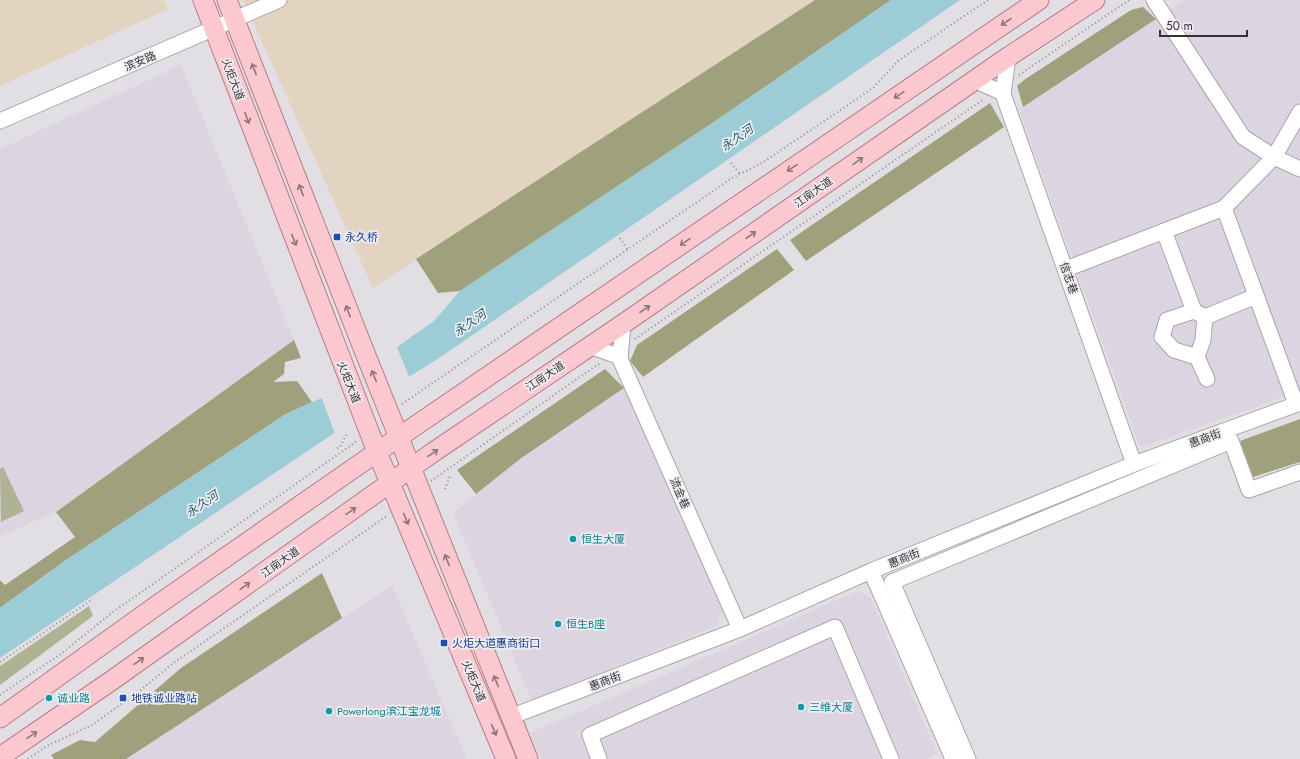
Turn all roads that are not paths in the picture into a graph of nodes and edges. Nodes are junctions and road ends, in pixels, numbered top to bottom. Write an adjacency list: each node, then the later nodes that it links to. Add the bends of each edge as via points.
1 (202, 0): 8 (main road, 火炬大道)
2 (227, 0): 7 (main road, 火炬大道)
3 (279, 0): 7 (street, 滨安路)
4 (1039, 0): 27 (main road, one-way to 27)
5 (1095, 0): 9 (main road, 江南大道)
6 (1154, 0): 14 (street, via 1243,137)
7 (234, 18): 8 (street, 滨安路); 27 (main road, 火炬大道, one-way to 7, via 362,348)
8 (213, 30): 13 (street, 滨安路); 28 (main road, 火炬大道, one-way to 28)
9 (1008, 57): 10 (main road, 江南大道); 11 (street, 信志巷)
10 (974, 80): 11 (street); 21 (main road, 江南大道, one-way to 10)
11 (1001, 90): 18 (street, 信志巷)
12 (1300, 112): 14 (street)
13 (0, 121)
14 (1274, 158): 15 (street); 16 (street)
15 (1300, 169)
16 (1224, 208): 17 (street); 19 (street)
17 (1164, 231): 18 (street); 20 (street)
18 (1066, 269): 29 (street, 信志巷)
19 (1256, 296): 20 (street); 26 (street)
20 (1199, 314): 24 (street, via 1203,340); 24 (street, via 1167,320 1162,337 1174,350)
21 (623, 324): 22 (main road, 江南大道); 23 (street)
22 (590, 346): 23 (street); 30 (main road, 江南大道, one-way to 22)
23 (617, 354): 34 (street, 流金巷)
24 (1197, 358): 25 (street)
25 (1207, 379)
26 (1298, 404): 29 (street, 惠商街)
27 (400, 438): 28 (main road); 30 (main road, 火炬大道)
28 (377, 452): 32 (main road, 火炬大道); 36 (main road)
29 (1134, 464): 33 (street, 惠商街)
30 (411, 469): 32 (main road, 江南大道); 35 (main road, 火炬大道, one-way to 30)
31 (1300, 472): 43 (street, via 1249,490 1231,441 892,582)
32 (390, 484): 37 (main road, 江南大道, one-way to 32); 39 (main road, 火炬大道, one-way to 39)
33 (871, 571): 34 (street, 惠商街); 38 (street)
34 (740, 629): 35 (street, 惠商街)
35 (510, 717): 40 (main road, 火炬大道)
36 (0, 718)
37 (0, 757)
38 (951, 758)
39 (506, 759)
40 (528, 759)
41 (599, 759): 42 (street, via 590,736 835,627)
42 (891, 759)
43 (968, 759)

